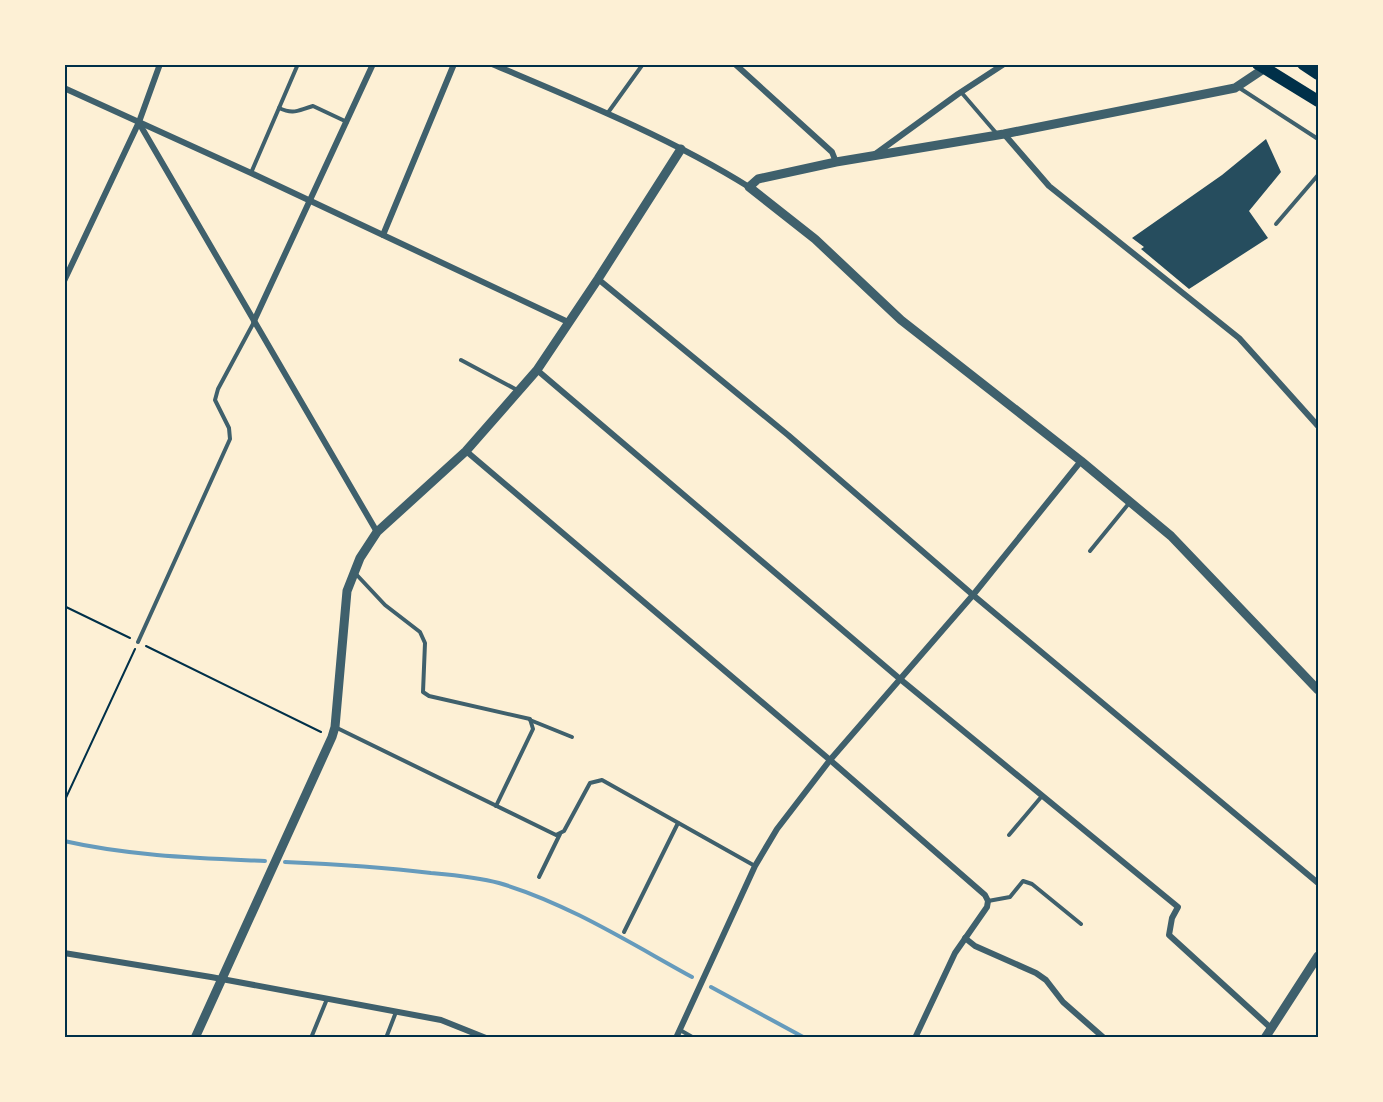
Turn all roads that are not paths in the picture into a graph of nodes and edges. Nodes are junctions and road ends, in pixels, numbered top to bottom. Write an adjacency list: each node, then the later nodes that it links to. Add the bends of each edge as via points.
1 (160, 64): 18 (street)
2 (298, 64): 16 (lane)
3 (373, 64): 19 (street)
4 (454, 64): 30 (street)
5 (492, 64): 17 (street)
6 (643, 64): 17 (lane)
7 (735, 64): 24 (street, via 832,152)
8 (1004, 64): 14 (street)
9 (1303, 64): 11 (highway)
10 (1264, 66): 12 (street); 15 (highway)
11 (1318, 74)
12 (1238, 86): 20 (street); 21 (lane)
13 (64, 88): 18 (street)
14 (961, 92): 20 (lane); 23 (street)
15 (1318, 101)
16 (279, 108): 19 (lane, via 294,112 313,106); 25 (lane)
17 (607, 114): 22 (street)
18 (139, 122): 25 (street); 32 (street); 33 (street)
19 (347, 122): 28 (street)
20 (1001, 134): 23 (street); 38 (street, via 1049,186 1239,338)
21 (1318, 139)
22 (681, 149): 27 (street); 31 (street)
23 (873, 155): 24 (street)
24 (836, 162): 27 (street, via 758,179)
25 (251, 173): 28 (street)
26 (1318, 175): 29 (lane)
27 (749, 187): 40 (street, via 815,239 901,320)
28 (310, 201): 30 (street); 33 (street)
29 (1276, 224)
30 (383, 235): 34 (street)
31 (598, 279): 34 (street); 45 (street, via 788,435)
32 (64, 281)
33 (255, 321): 42 (street); 46 (lane, via 215,400 229,428 230,439)
34 (568, 322): 36 (street)
35 (461, 360): 37 (lane)
36 (537, 370): 37 (street); 47 (street)
37 (519, 391): 39 (street)
38 (1318, 426)
39 (466, 451): 42 (street); 52 (street)
40 (1081, 461): 41 (street); 45 (street)
41 (1130, 502): 43 (lane); 48 (street, via 1171,536)
42 (377, 532): 44 (street)
43 (1090, 551)
44 (355, 572): 49 (lane, via 386,605 420,632 425,643 423,692); 50 (street, via 347,591)
45 (973, 595): 47 (street); 60 (street)
46 (138, 642)
47 (900, 679): 52 (street); 53 (street)
48 (1318, 690)
49 (530, 719): 51 (lane); 54 (lane, via 533,729)
50 (335, 727): 54 (lane); 67 (street)
51 (572, 737)
52 (830, 760): 58 (street, via 777,829); 61 (street)
53 (1042, 796): 57 (lane); 71 (street, via 1178,907 1169,935)
54 (496, 806): 56 (lane, via 556,835)
55 (678, 823): 56 (lane, via 602,780 590,783); 58 (lane); 63 (lane)
56 (560, 833): 59 (lane)
57 (1009, 835)
58 (755, 867): 70 (street)
59 (539, 877)
60 (1318, 883)
61 (988, 901): 62 (lane, via 1010,897 1023,880); 64 (street)
62 (1081, 924)
63 (624, 932)
64 (965, 938): 78 (street); 79 (street, via 1046,980 1063,1002)
65 (64, 953): 67 (street)
66 (1318, 956): 71 (street)
67 (222, 979): 68 (street); 72 (street)
68 (327, 999): 69 (street); 73 (lane)
69 (396, 1012): 74 (lane); 75 (street, via 441,1020)
70 (680, 1029): 76 (street); 77 (lane)
71 (1272, 1029): 80 (street)
72 (195, 1038)
73 (311, 1038)
74 (386, 1038)
75 (486, 1038)
76 (676, 1038)
77 (694, 1038)
78 (915, 1038)
79 (1104, 1038)
80 (1265, 1038)

